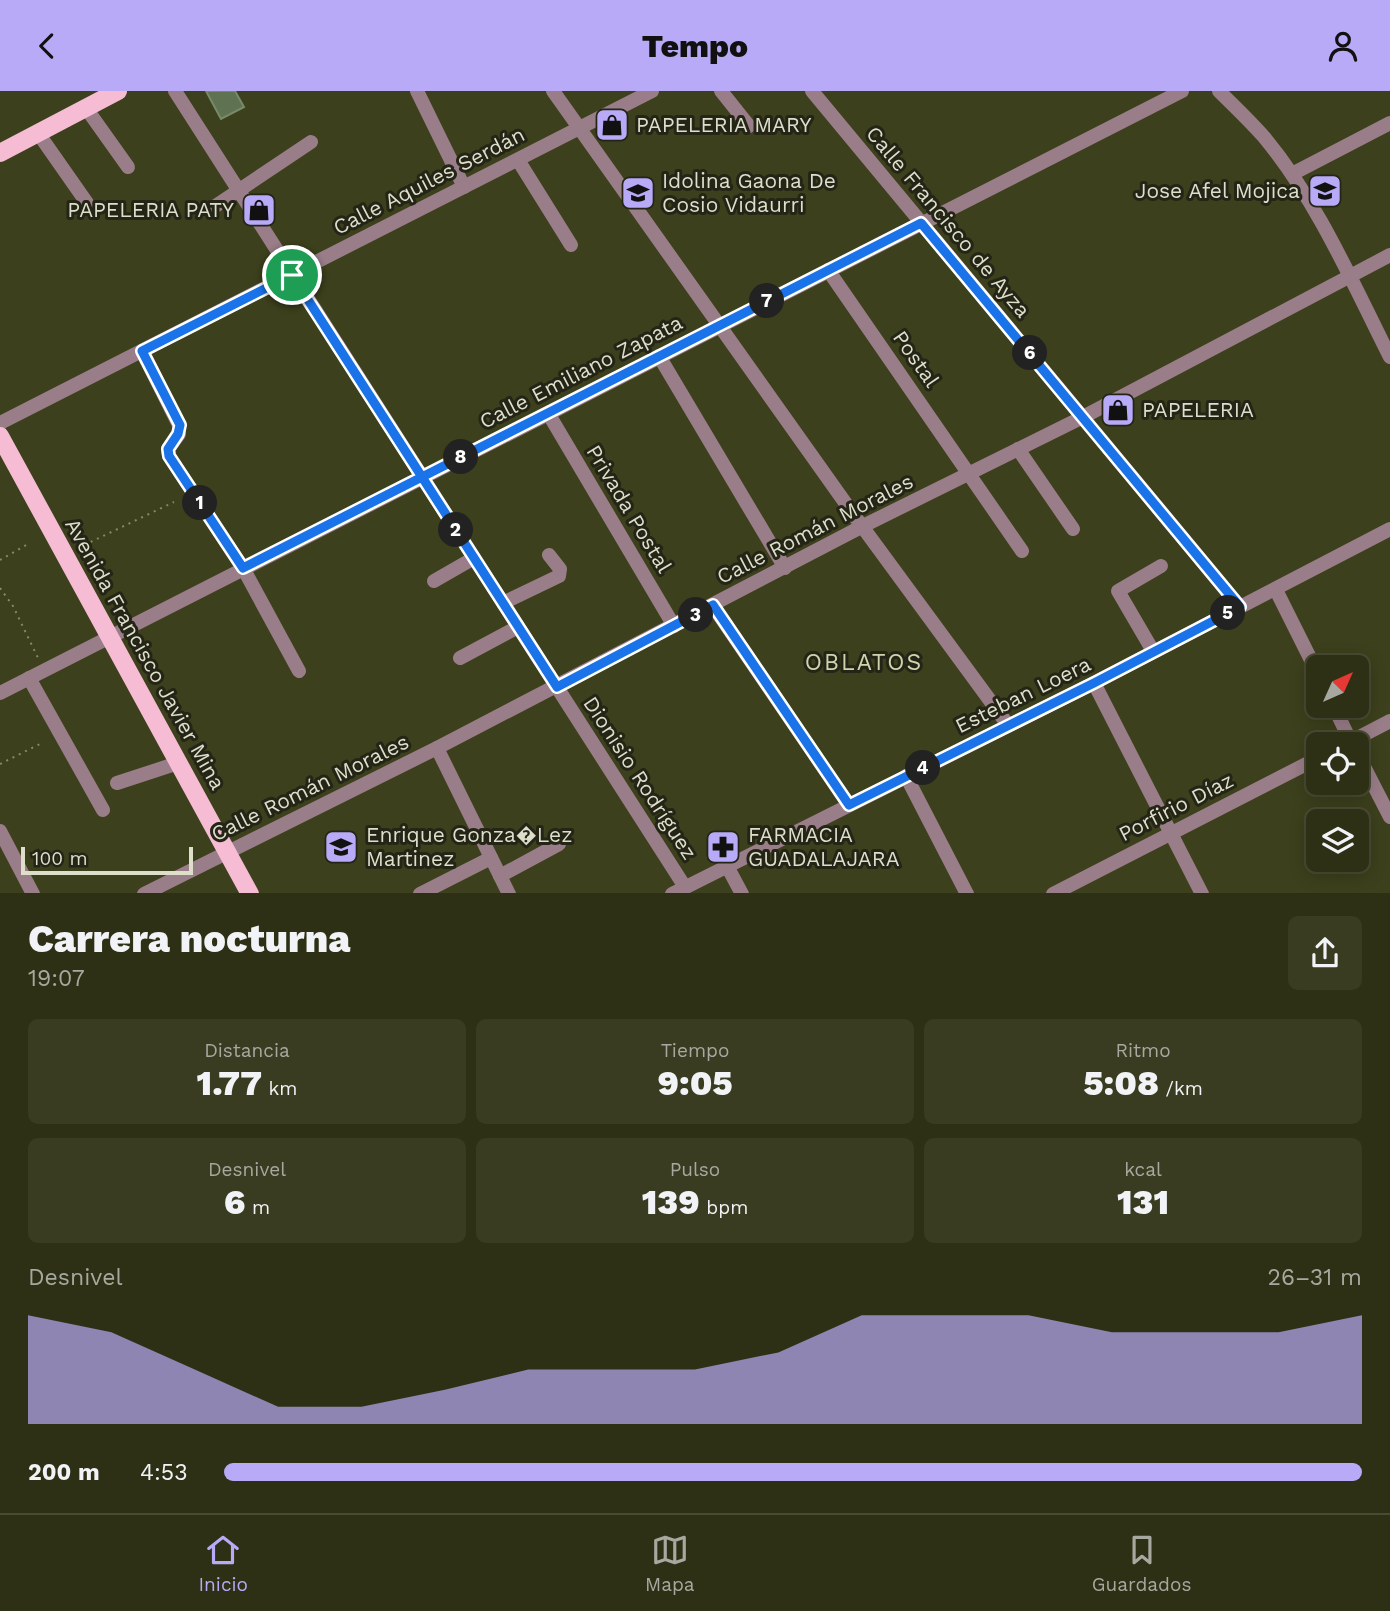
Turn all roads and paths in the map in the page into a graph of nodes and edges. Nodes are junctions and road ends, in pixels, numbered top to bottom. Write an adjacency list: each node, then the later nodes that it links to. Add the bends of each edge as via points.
1 (118, 91): 10 (main road)
2 (175, 91): 21 (street, Dionisio Rodríguez)
3 (417, 91): 20 (street)
4 (553, 91): 13 (street)
5 (652, 91): 13 (street, Calle Aquiles Serdán)
6 (721, 91): 12 (street)
7 (812, 91): 24 (street, Calle Francisco de Ayza)
8 (1182, 91): 24 (street, Calle Emiliano Zapata)
9 (1219, 91): 19 (street)
10 (86, 108): 14 (main road); 18 (street)
11 (1390, 123): 19 (street)
12 (749, 126)
13 (580, 128): 17 (street, Calle Aquiles Serdán); 30 (street)
14 (38, 133): 16 (main road); 22 (street)
15 (311, 142): 21 (street)
16 (1, 151)
17 (517, 160): 20 (street, Calle Aquiles Serdán); 25 (street)
18 (128, 167)
19 (1292, 174): 29 (street)
20 (464, 187): 28 (street, Calle Aquiles Serdán)
21 (239, 191): 23 (street); 28 (street, Dionisio Rodríguez)
22 (86, 203)
23 (214, 207)
24 (921, 223): 27 (street, Calle Emiliano Zapata); 35 (street, Calle Francisco de Ayza)
25 (571, 245)
26 (1388, 260): 29 (street, Calle Román Morales)
27 (828, 270): 30 (street, Calle Emiliano Zapata); 39 (street, Postal)
28 (292, 275): 31 (street, Calle Aquiles Serdán); 40 (street, Dionisio Rodríguez)
29 (1349, 276): 33 (street); 35 (street, Calle Román Morales)
30 (720, 325): 32 (street, Calle Emiliano Zapata); 42 (street)
31 (142, 351): 36 (street, Calle Aquiles Serdán); 52 (street, via 180,425 169,456)
32 (659, 356): 34 (street, Calle Emiliano Zapata); 53 (street)
33 (1390, 357)
34 (548, 413): 40 (street, Calle Emiliano Zapata); 60 (street, Privada Postal)
35 (1083, 417): 38 (street, Calle Román Morales); 59 (street, Calle Francisco de Ayza)
36 (0, 423)
37 (0, 436): 47 (main road, Avenida Francisco Javier Mina)
38 (1018, 449): 39 (street, Calle Román Morales); 43 (street)
39 (970, 473): 42 (street, Calle Román Morales); 46 (street, Postal)
40 (422, 477): 49 (street, Dionisio Rodríguez); 52 (street, Calle Emiliano Zapata)
41 (174, 502): 47 (path)
42 (863, 526): 53 (street, Calle Román Morales); 73 (street)
43 (1073, 529)
44 (1390, 529): 56 (street, Esteban Loera)
45 (28, 544): 50 (path)
46 (1023, 551)
47 (65, 555): 62 (main road, Avenida Francisco Javier Mina)
48 (549, 555): 57 (street, via 561,569 559,576)
49 (474, 558): 54 (street); 57 (street, Dionisio Rodríguez)
50 (0, 560)
51 (1161, 566): 63 (street, via 1118,591)
52 (243, 568): 62 (street, Calle Emiliano Zapata); 67 (street)
53 (785, 568): 58 (street, Calle Román Morales)
54 (434, 581)
55 (0, 588): 66 (path)
56 (1276, 590): 59 (street, Esteban Loera); 64 (street)
57 (503, 603): 61 (street, Dionisio Rodríguez)
58 (713, 605): 60 (street, Calle Román Morales); 83 (street)
59 (1240, 607): 63 (street, Esteban Loera)
60 (674, 626): 70 (street, Calle Román Morales)
61 (518, 627): 65 (street); 70 (street, Dionisio Rodríguez)
62 (109, 637): 66 (street, Calle Emiliano Zapata); 77 (main road, Avenida Francisco Javier Mina)
63 (1153, 651): 69 (street, Esteban Loera)
64 (1308, 655)
65 (460, 658)
66 (44, 670): 68 (street, Calle Emiliano Zapata)
67 (299, 671)
68 (29, 678): 71 (street, Calle Emiliano Zapata); 84 (street)
69 (1094, 683): 73 (street, Esteban Loera); 87 (street)
70 (557, 687): 76 (street, Calle Román Morales); 93 (street, Dionisio Rodríguez)
71 (0, 693)
72 (1390, 721): 74 (street)
73 (1008, 725): 80 (street, Esteban Loera)
74 (1369, 734)
75 (42, 743): 78 (path)
76 (437, 748): 89 (street, Calle Román Morales); 90 (street)
77 (178, 763): 82 (street); 89 (main road, Avenida Francisco Javier Mina)
78 (0, 764)
79 (1306, 764): 87 (street, Porfirio Díaz)
80 (906, 776): 83 (street, Esteban Loera); 100 (street)
81 (1369, 778): 85 (street)
82 (117, 783)
83 (849, 805): 91 (street, Esteban Loera)
84 (103, 810)
85 (1390, 817)
86 (0, 831): 94 (street)
87 (1171, 833): 101 (street, Porfirio Díaz); 102 (street)
88 (559, 843): 92 (street)
89 (227, 853): 95 (street, Calle Román Morales); 96 (main road, Avenida Francisco Javier Mina)
90 (491, 858): 92 (street); 97 (street)
91 (727, 866): 93 (street, Esteban Loera); 99 (street)
92 (500, 876): 98 (street)
93 (678, 890)
94 (32, 893)
95 (146, 893)
96 (249, 893)
97 (422, 893)
98 (508, 893)
99 (741, 893)
100 (966, 893)
101 (1055, 893)
102 (1201, 893)

